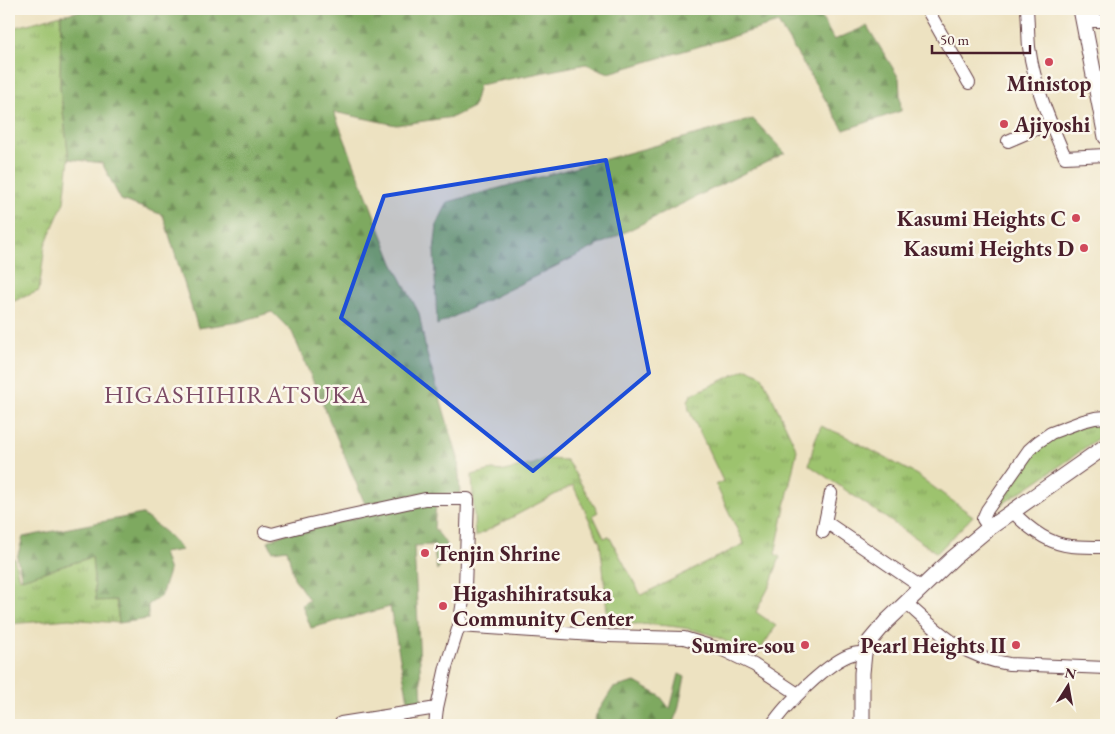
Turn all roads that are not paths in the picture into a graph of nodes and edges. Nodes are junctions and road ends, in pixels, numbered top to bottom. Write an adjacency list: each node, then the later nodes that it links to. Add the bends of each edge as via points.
1 (927, 9): 5 (street)
2 (1027, 9): 6 (street, via 1036,80)
3 (1082, 15): 4 (street); 7 (street)
4 (1106, 21)
5 (969, 84)
6 (1050, 123): 8 (street); 9 (street, via 1065,157)
7 (1106, 137)
8 (1008, 141)
9 (1106, 155)
10 (1106, 417): 14 (street, via 1083,421 1051,433 1029,450 987,510 983,519)
11 (1106, 446): 13 (street)
12 (832, 493): 17 (street, via 825,527)
13 (1012, 511): 14 (street); 16 (street, via 1054,543)
14 (988, 528): 17 (street)
15 (265, 532): 19 (street, via 272,534 425,499 468,499 465,588)
16 (1106, 547)
17 (922, 587): 18 (street)
18 (906, 603): 20 (street, via 870,641); 21 (street, via 950,641 993,661)
19 (459, 626): 22 (street, via 684,638 754,664); 23 (street)
20 (864, 653): 22 (street, via 853,654 828,668); 27 (street)
21 (1106, 668)
22 (798, 694): 26 (street)
23 (437, 708): 24 (street); 25 (street)
24 (340, 725)
25 (435, 725)
26 (772, 725)
27 (862, 725)

